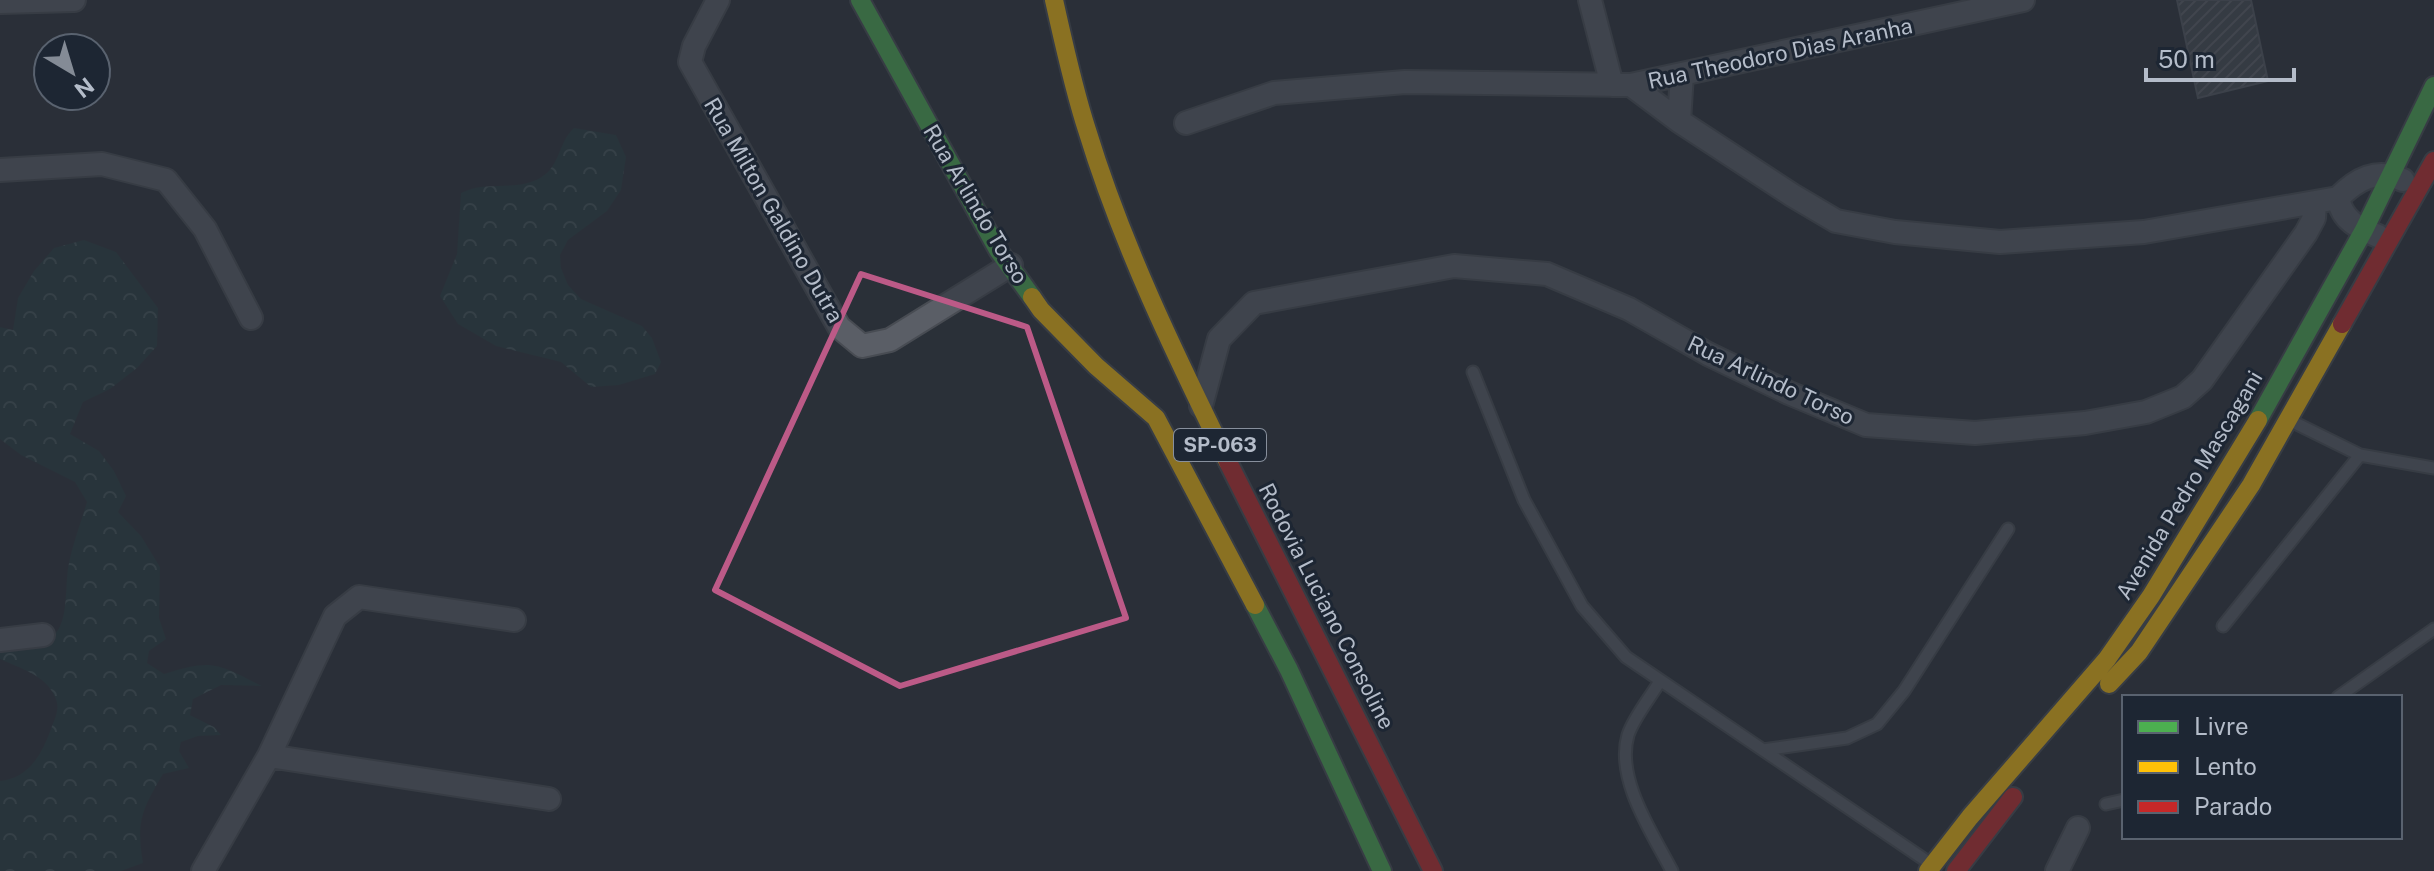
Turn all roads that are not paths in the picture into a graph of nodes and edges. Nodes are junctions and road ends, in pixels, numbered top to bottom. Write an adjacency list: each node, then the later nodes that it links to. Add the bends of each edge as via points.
1 (74, 0): 7 (street)
2 (718, 0): 21 (street, Rua Milton Galdino Dutra, via 690,62 839,327 862,346 890,340)
3 (860, 0): 21 (main road, Rua Arlindo Torso)
4 (1054, 0): 24 (main road, Rodovia Luciano Consoline / SP-063, via 1063,49 1116,219)
5 (1590, 0): 9 (street)
6 (2023, 0): 8 (street, Rua Theodoro Dias Aranha)
7 (0, 2)
8 (1682, 74): 9 (street, Rua Theodoro Dias Aranha); 11 (street)
9 (1622, 85): 11 (street); 12 (street, Rua Theodoro Dias Aranha, via 1405,82 1274,93)
10 (2434, 86): 15 (main road, Avenida Pedro Mascagani)
11 (1679, 121): 18 (street, via 1836,221 1895,232 2000,242 2128,233)
12 (1186, 123)
13 (2434, 161): 16 (main road, Avenida Pedro Mascagani)
14 (0, 170): 22 (street, via 102,164 166,180 205,229)
15 (2390, 175): 16 (street); 17 (street, via 2354,182); 19 (main road, Avenida Pedro Mascagani)
16 (2419, 191): 20 (main road, Avenida Pedro Mascagani)
17 (2338, 198): 18 (street); 19 (street, via 2340,211)
18 (2315, 203): 24 (street, Rua Arlindo Torso, via 2306,233 2202,380 2183,397 2146,412 1975,433 1866,425 1789,393 1629,309 1547,274 1454,266 1254,303 1219,339)
19 (2364, 230): 20 (street); 42 (main road, Avenida Pedro Mascagani, via 2277,389 2151,596 2107,659 1970,817)
20 (2392, 240): 25 (main road, Avenida Pedro Mascagani)
21 (1011, 265): 44 (main road, Rua Arlindo Torso, via 1041,310 1156,418 1289,670)
22 (251, 318)
23 (1473, 372): 34 (lane, via 1524,500 1582,606 1626,657)
24 (1201, 406): 45 (main road, Rodovia Luciano Consoline / SP-063)
25 (2288, 420): 26 (lane); 47 (main road, Avenida Pedro Mascagani, via 2139,652 2025,782)
26 (2360, 455): 27 (lane); 30 (lane)
27 (2434, 468)
28 (2008, 529): 36 (lane, via 1904,691 1877,724 1847,738)
29 (514, 620): 37 (street, via 359,597 335,616)
30 (2223, 626)
31 (2434, 629): 35 (lane)
32 (43, 635): 33 (street)
33 (0, 640)
34 (1660, 681): 36 (lane); 46 (lane, via 1628,735 1626,763 1634,798)
35 (2341, 695)
36 (1763, 750): 42 (lane)
37 (269, 756): 38 (street); 43 (street)
38 (549, 799)
39 (2122, 800): 40 (lane)
40 (2106, 804)
41 (2078, 828): 48 (street)
42 (1934, 869)
43 (203, 871)
44 (1382, 871)
45 (1433, 871)
46 (1672, 871)
47 (1956, 871)
48 (2057, 871)

